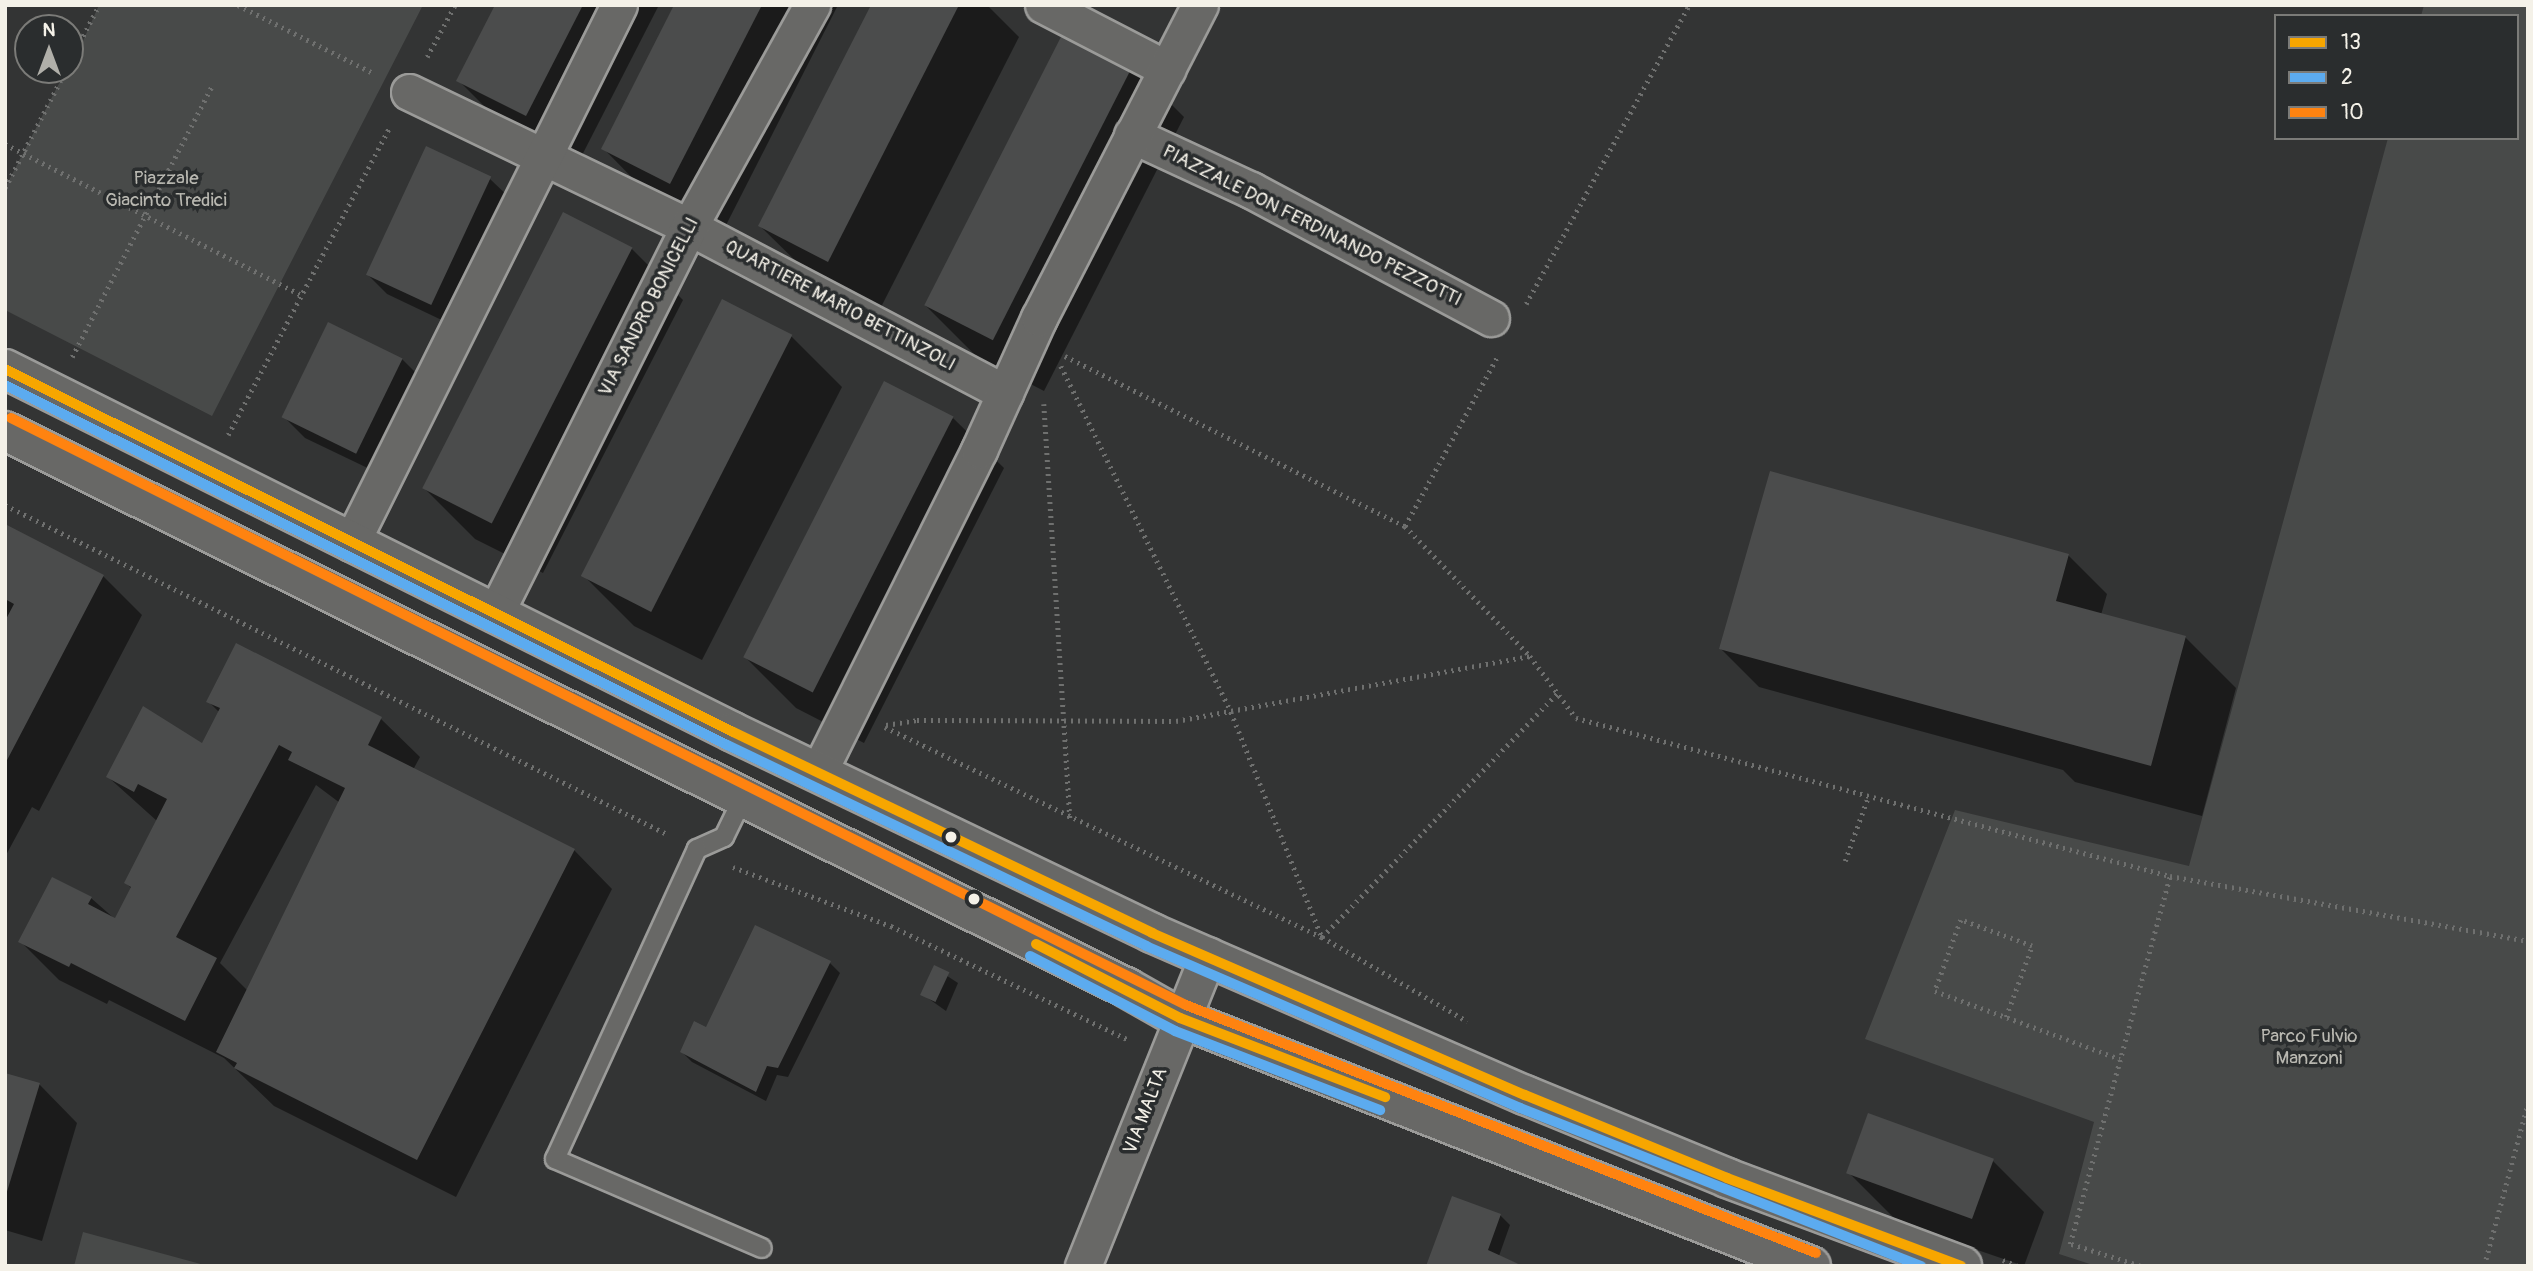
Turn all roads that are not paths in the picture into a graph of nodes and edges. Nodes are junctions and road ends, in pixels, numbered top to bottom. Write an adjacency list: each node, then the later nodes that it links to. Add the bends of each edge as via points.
1 (619, 5): 8 (street)
2 (812, 5): 9 (street, VIA SANDRO BONICELLI)
3 (1043, 5): 5 (street)
4 (1200, 5): 5 (street)
5 (1167, 69): 7 (street)
6 (409, 92): 8 (street, QUARTIERE MARIO BETTINZOLI)
7 (1132, 135): 10 (street, PIAZZALE DON FERDINANDO PEZZOTTI, via 1251,190); 12 (street)
8 (541, 154): 9 (street, QUARTIERE MARIO BETTINZOLI); 14 (street)
9 (689, 228): 12 (street, QUARTIERE MARIO BETTINZOLI); 15 (street, VIA SANDRO BONICELLI)
10 (1506, 323)
11 (5, 369): 14 (main road)
12 (1005, 393): 16 (street)
13 (5, 431): 17 (main road)
14 (351, 543): 15 (main road)
15 (495, 614): 16 (main road)
16 (818, 773): 18 (main road)
17 (742, 800): 19 (main road); 20 (lane, via 724,837 697,849 555,1159)
18 (1208, 956): 19 (street, VIA MALTA); 23 (main road, via 1525,1095 1727,1178)
19 (1180, 1018): 21 (street, VIA MALTA); 22 (main road)
20 (762, 1248)
21 (1083, 1266)
22 (1811, 1266)
23 (1962, 1266)

